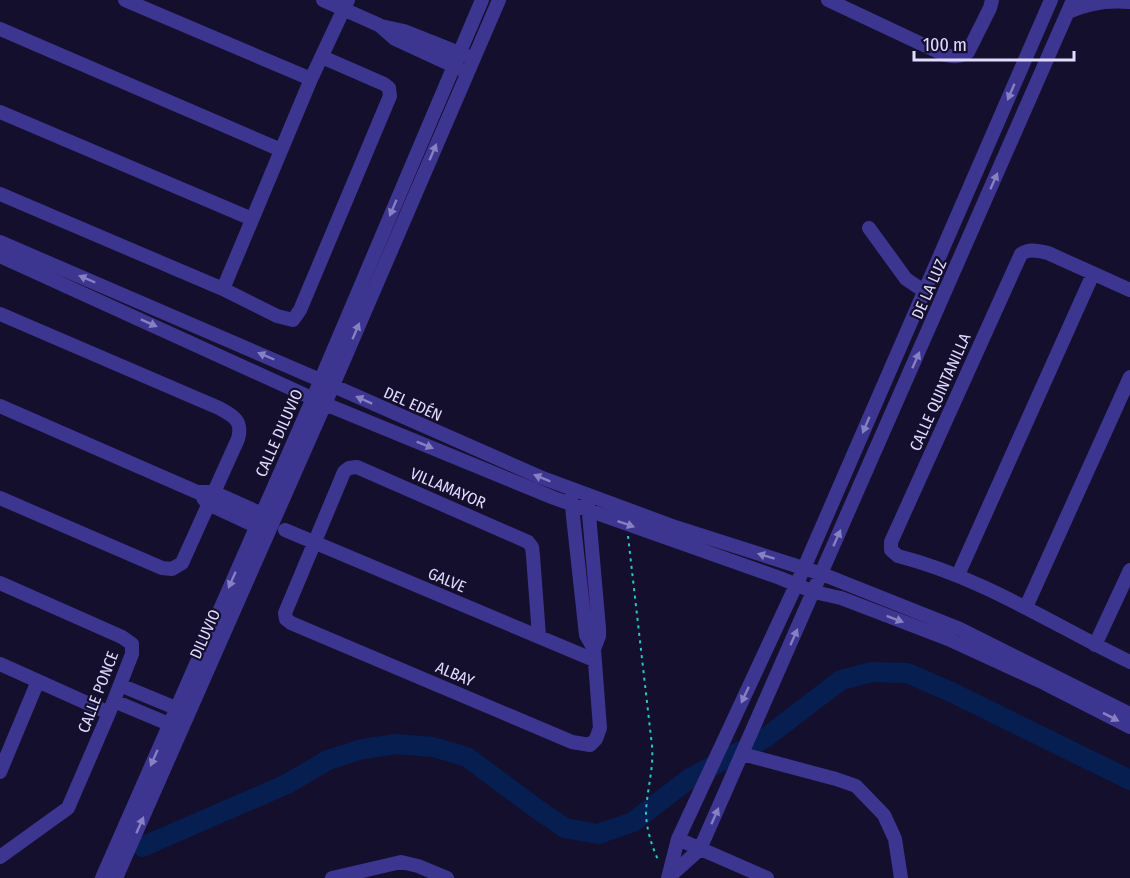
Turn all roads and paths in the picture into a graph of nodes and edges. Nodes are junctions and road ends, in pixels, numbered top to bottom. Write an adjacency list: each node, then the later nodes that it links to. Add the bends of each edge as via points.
1 (125, 0): 16 (street)
2 (323, 0): 9 (street)
3 (482, 0): 13 (street, CALLE DILUVIO)
4 (499, 0): 14 (street)
5 (828, 0): 6 (street, via 953,57 968,52)
6 (992, 0)
7 (1050, 1): 27 (street, DE LA LUZ, one-way to 27)
8 (1130, 2): 10 (street)
9 (346, 4): 12 (street); 13 (street, via 395,39)
10 (1071, 6): 45 (street, DE LA LUZ, one-way to 10)
11 (0, 29): 18 (street)
12 (322, 57): 16 (street); 25 (street, via 384,84 390,96 300,310 293,320 277,316)
13 (457, 59): 14 (street); 15 (street); 30 (street, CALLE DILUVIO, one-way to 30)
14 (474, 59): 15 (street)
15 (468, 73): 30 (street, one-way to 15)
16 (311, 79): 18 (street)
17 (0, 111): 20 (street)
18 (281, 150): 20 (street)
19 (0, 194): 25 (street)
20 (252, 219): 25 (street)
21 (869, 228): 27 (street, via 906,279)
22 (0, 242): 30 (street, DEL EDÉN, one-way to 22)
23 (0, 256): 31 (street, DEL EDÉN, one-way to 31)
24 (1093, 274): 26 (street); 46 (street); 46 (street, CALLE QUINTANILLA, via 1048,253 1026,250 1009,277 891,542 891,550 898,556)
25 (223, 290)
26 (1130, 290)
27 (924, 291): 43 (street, DE LA LUZ, one-way to 43)
28 (0, 314): 36 (street, via 236,417 240,427 238,440)
29 (1130, 377): 50 (street)
30 (326, 383): 31 (street, CALLE DILUVIO); 33 (street, DEL EDÉN, one-way to 30)
31 (319, 401): 37 (street, DEL EDÉN, one-way to 37); 39 (street, CALLE DILUVIO)
32 (0, 406): 36 (street)
33 (570, 489): 34 (street, DEL EDÉN); 37 (street, ALBAY)
34 (587, 495): 38 (street, ALBAY); 43 (street, DEL EDÉN, one-way to 34)
35 (0, 498): 36 (street, via 172,569 182,563)
36 (211, 498): 39 (street)
37 (572, 505): 38 (street, DEL EDÉN); 53 (street, ALBAY, via 586,635)
38 (589, 511): 40 (street, DEL EDÉN, one-way to 40); 53 (street, ALBAY, via 599,628)
39 (264, 522): 59 (street, CALLE DILUVIO)
40 (627, 525): 48 (street, DEL EDÉN); 69 (path, via 652,746 647,821 657,860)
41 (285, 530): 42 (street, GALVE)
42 (313, 546): 51 (street, GALVE); 51 (street, VILLAMAYOR, via 344,472 357,467 528,542 532,547); 53 (street, ALBAY, via 285,613 291,623 582,744 594,742 600,728)
43 (804, 568): 45 (street, DEL EDÉN); 48 (street, DE LA LUZ)
44 (1130, 570): 52 (street)
45 (822, 574): 49 (street, DE LA LUZ); 60 (street, DEL EDÉN, via 960,629)
46 (958, 575): 50 (street)
47 (0, 583): 57 (street, CALLE PONCE, via 132,644)
48 (797, 584): 49 (street, DEL EDÉN); 65 (street, DE LA LUZ, one-way to 65)
49 (814, 592): 62 (street, DEL EDÉN, one-way to 62, via 841,598 948,639); 63 (street, DE LA LUZ, one-way to 49)
50 (1026, 607): 52 (street)
51 (539, 636): 53 (street, GALVE)
52 (1095, 645): 54 (street)
53 (594, 655)
54 (1130, 662)
55 (0, 664): 56 (street)
56 (38, 681): 58 (street); 64 (street)
57 (120, 685): 58 (street, CALLE PONCE); 59 (street)
58 (112, 707): 61 (street); 67 (street, CALLE PONCE, via 68,808)
59 (182, 711): 61 (street, CALLE DILUVIO)
60 (1130, 714)
61 (175, 726): 70 (street, CALLE DILUVIO, one-way to 70); 71 (street, one-way to 61)
62 (1130, 727)
63 (742, 754): 66 (street, DE LA LUZ, one-way to 63); 75 (street, via 856,786 884,815 895,839)
64 (0, 772)
65 (678, 839): 66 (street); 69 (street, DE LA LUZ)
66 (700, 849): 69 (street); 74 (street)
67 (0, 857)
68 (415, 872): 72 (street, via 401,862); 73 (street)
69 (666, 875)
70 (102, 878)
71 (116, 878)
72 (332, 878)
73 (447, 878)
74 (767, 878)
75 (901, 878)

